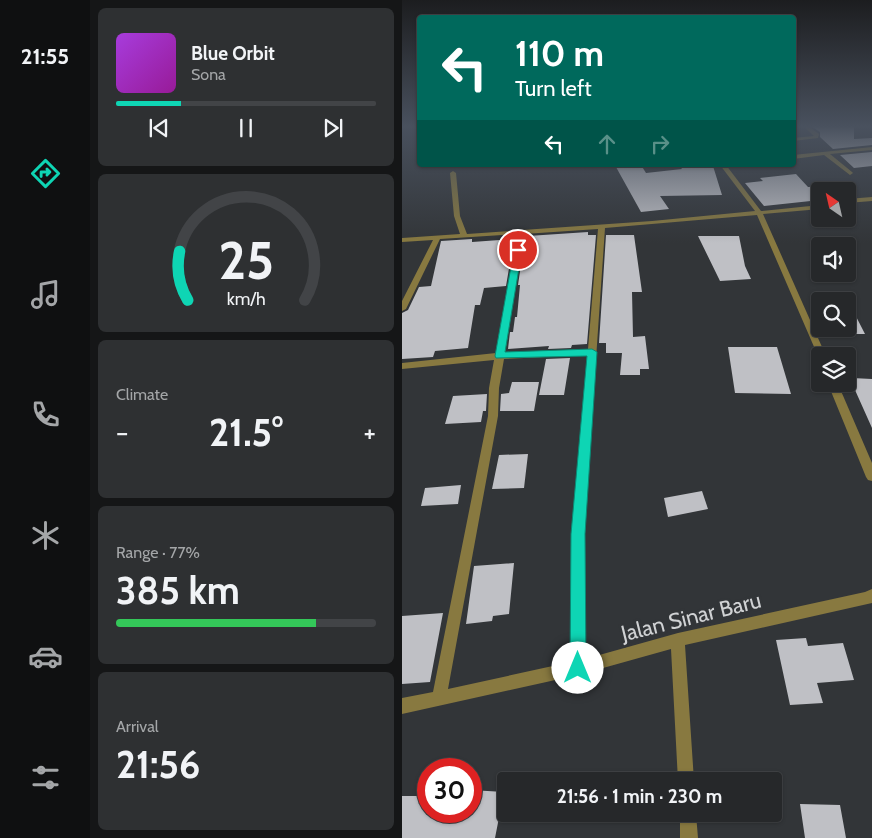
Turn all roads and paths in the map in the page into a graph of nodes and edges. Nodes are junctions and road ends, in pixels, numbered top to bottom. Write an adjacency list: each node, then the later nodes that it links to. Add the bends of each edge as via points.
1 (839, 165): 4 (street)
2 (724, 167): 8 (street)
3 (453, 173): 11 (street, via 457,216)
4 (850, 174)
5 (872, 199): 6 (street)
6 (856, 200)
7 (811, 208): 8 (street)
8 (759, 212): 9 (street); 15 (street)
9 (602, 226): 10 (street); 16 (street)
10 (521, 232): 11 (street); 17 (street)
11 (464, 235): 12 (street)
12 (438, 237): 13 (street); 14 (street)
13 (402, 240)
14 (402, 309)
15 (818, 347)
16 (592, 352): 17 (street); 23 (street, via 578,534)
17 (500, 356): 18 (street); 24 (street, via 493,416)
18 (402, 366)
19 (837, 392): 20 (street)
20 (871, 475)
21 (872, 595): 22 (street, Jalan Sinar Baru)
22 (678, 640): 23 (street, Jalan Sinar Baru); 26 (street)
23 (578, 668): 24 (street, Jalan Sinar Baru)
24 (439, 698): 25 (street, Jalan Sinar Baru)
25 (402, 706)
26 (685, 772)
27 (688, 822): 28 (street)
28 (689, 838)

